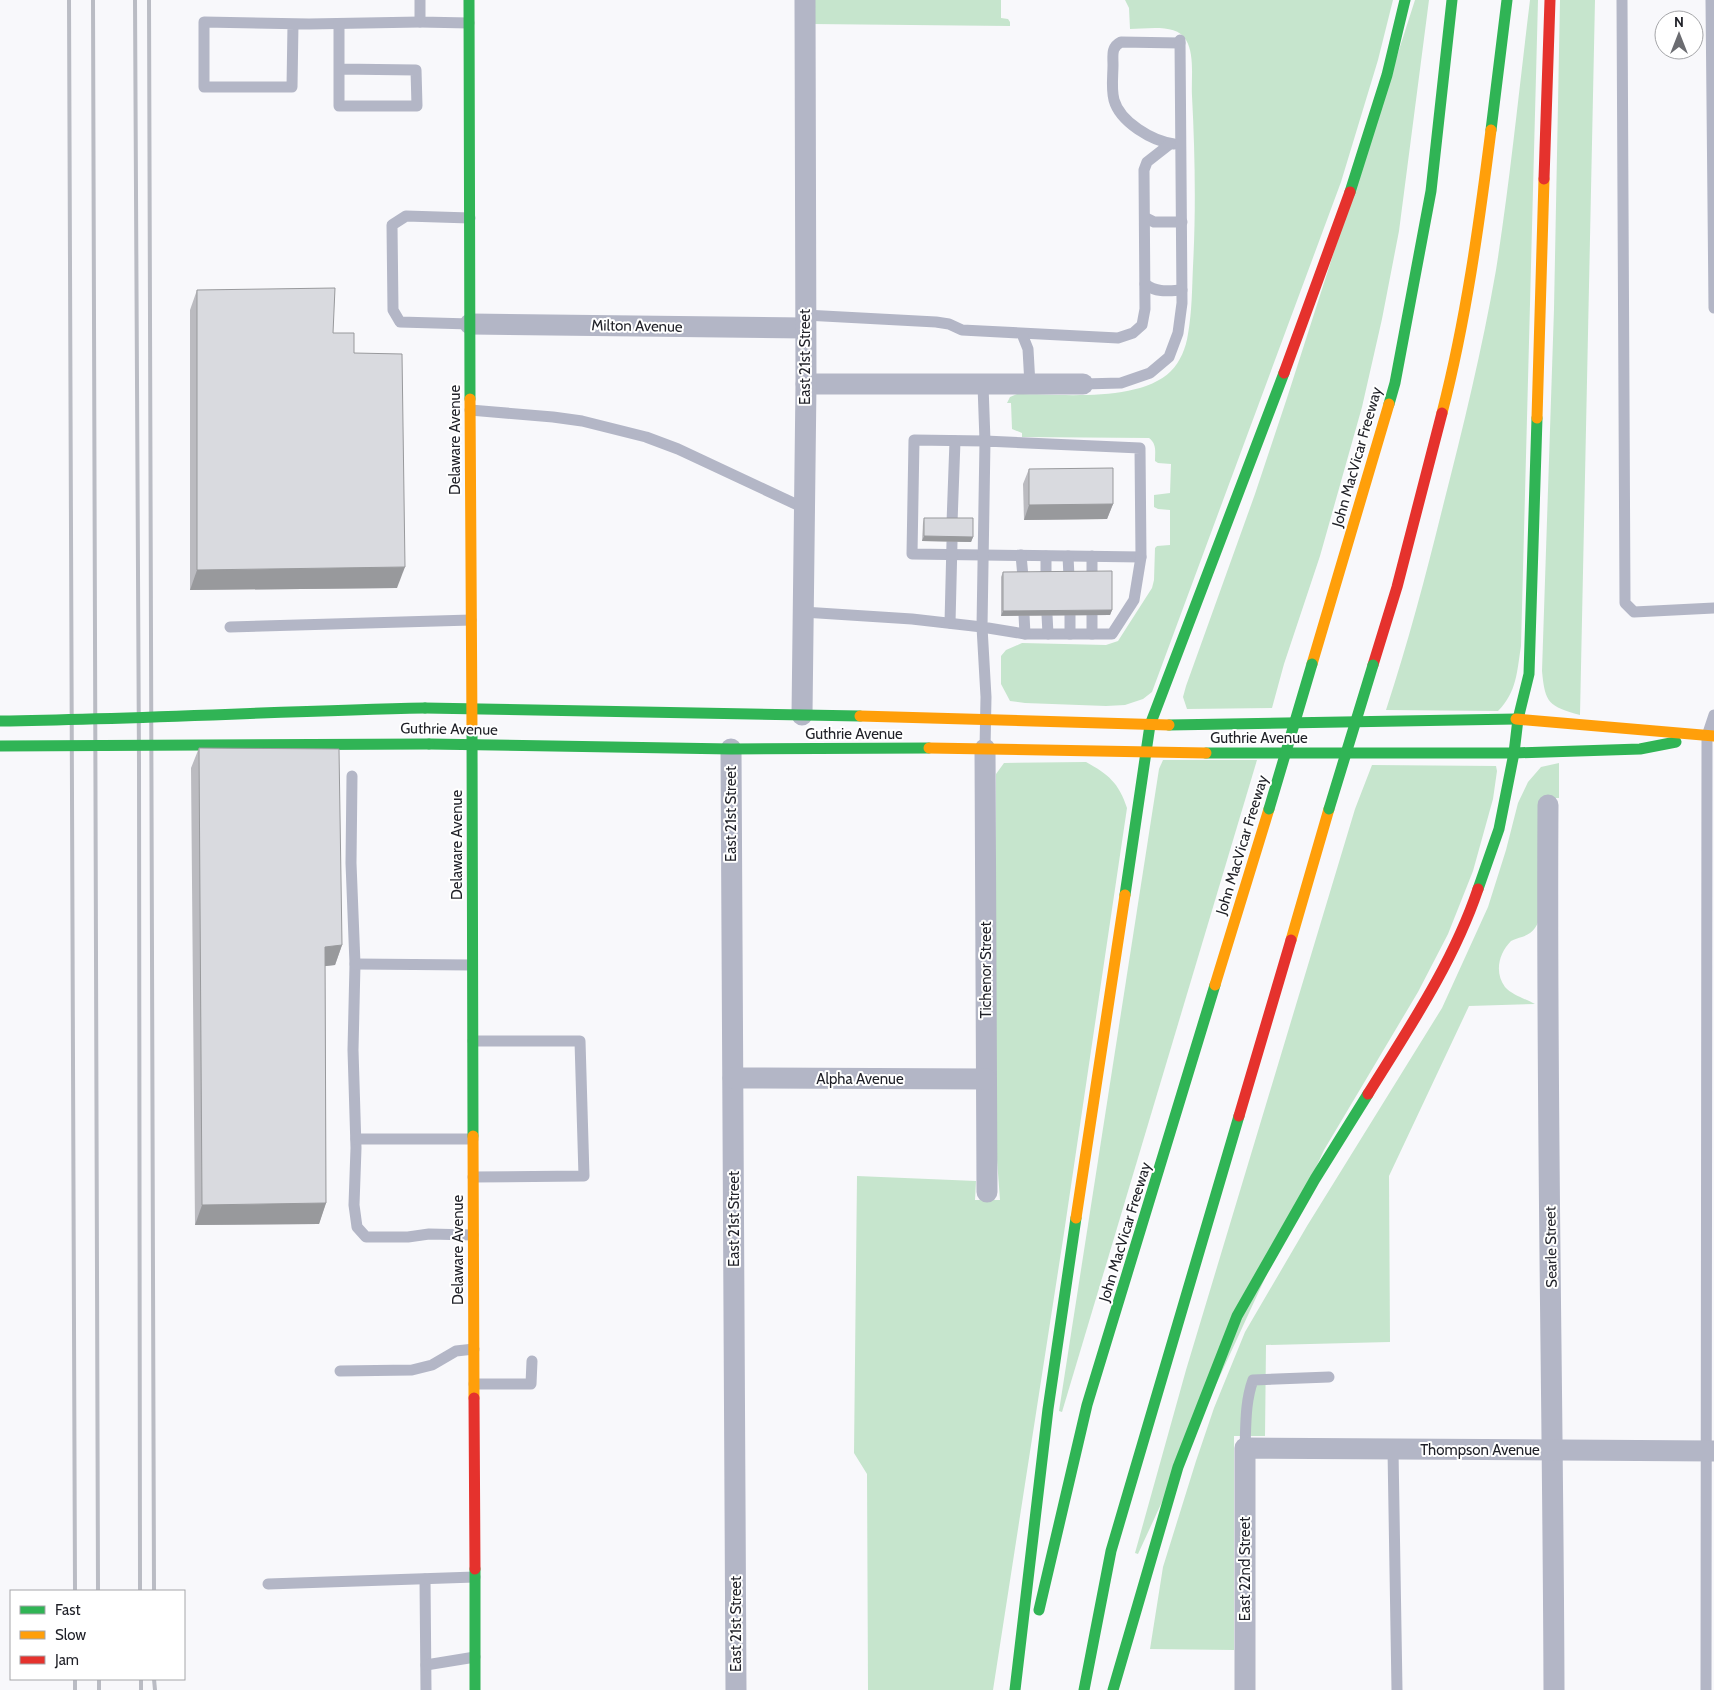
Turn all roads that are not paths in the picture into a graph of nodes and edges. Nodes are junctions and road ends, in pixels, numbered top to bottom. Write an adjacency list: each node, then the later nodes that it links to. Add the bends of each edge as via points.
1 (420, 0): 10 (lane)
2 (469, 0): 11 (main road, Delaware Avenue)
3 (805, 0): 22 (street, East 21st Street)
4 (1405, 0): 66 (main road, via 1387,75 1329,252)
5 (1452, 0): 98 (main road, John MacVicar Freeway, bridge, via 1430,191 1394,383 1269,809 1087,1405)
6 (1507, 0): 107 (main road, bridge, via 1477,240 1454,367 1397,587 1111,1551)
7 (1550, 0): 63 (main road, via 1528,674)
8 (1622, 0): 46 (lane, via 1625,603 1634,612)
9 (1711, 0): 21 (lane)
10 (420, 22): 11 (lane); 13 (lane)
11 (469, 23): 16 (main road, Delaware Avenue)
12 (293, 24): 12 (lane, via 204,22 204,87 292,87); 13 (lane)
13 (339, 24): 14 (lane)
14 (339, 69): 14 (lane, via 339,106 417,106 416,70)
15 (1176, 144): 15 (lane, via 1180,42 1121,42 1113,50 1114,101 1129,122 1142,132); 17 (lane, via 1147,162 1144,170); 18 (lane)
16 (470, 218): 23 (main road, Delaware Avenue); 23 (lane, via 406,216 392,225 392,234 393,310 400,322)
17 (1146, 218): 18 (lane, via 1154,222); 19 (lane)
18 (1182, 222): 20 (lane)
19 (1145, 284): 20 (lane, via 1153,290); 24 (lane, via 1142,325 1133,332 1118,338)
20 (1182, 290): 26 (lane, via 1178,333 1169,357 1150,373 1121,384)
21 (1714, 308)
22 (805, 322): 23 (street, Milton Avenue); 24 (lane, via 936,322 962,330); 25 (street, East 21st Street)
23 (470, 324): 29 (main road, Delaware Avenue)
24 (1022, 334): 28 (lane, via 1028,349)
25 (806, 384): 27 (street); 32 (street, East 21st Street)
26 (1083, 384): 28 (street)
27 (983, 385): 28 (street); 31 (lane)
28 (1030, 385)
29 (470, 410): 32 (lane, via 582,421 646,437); 52 (main road, Delaware Avenue)
30 (955, 441): 31 (lane); 33 (lane); 35 (lane, via 914,440 912,554)
31 (985, 441): 36 (lane); 41 (lane, via 1140,448)
32 (804, 508): 47 (street, East 21st Street)
33 (952, 523)
34 (952, 542): 35 (lane)
35 (952, 555): 36 (lane); 53 (lane)
36 (984, 555): 37 (lane); 55 (lane)
37 (1021, 556): 38 (lane); 42 (lane)
38 (1046, 556): 39 (lane); 43 (lane)
39 (1068, 556): 40 (lane); 44 (lane)
40 (1092, 556): 41 (lane); 45 (lane)
41 (1141, 557): 59 (lane, via 1134,600 1112,634)
42 (1023, 577)
43 (1046, 577)
44 (1069, 577)
45 (1092, 577)
46 (1714, 608)
47 (803, 612): 53 (lane); 61 (street, East 21st Street)
48 (1024, 615): 56 (lane)
49 (1047, 615): 57 (lane)
50 (1070, 615): 58 (lane)
51 (1092, 615): 59 (lane)
52 (471, 620): 54 (lane); 60 (main road, Delaware Avenue)
53 (950, 623): 55 (lane)
54 (230, 627)
55 (982, 627): 56 (lane); 65 (lane)
56 (1025, 634): 57 (lane)
57 (1048, 634): 58 (lane)
58 (1070, 634): 59 (lane)
59 (1092, 634)
60 (471, 708): 61 (main road, Guthrie Avenue); 64 (main road, Guthrie Avenue, bridge); 68 (main road, Delaware Avenue)
61 (802, 715): 65 (main road, Guthrie Avenue)
62 (1714, 715): 67 (lane)
63 (1518, 719): 66 (main road, Guthrie Avenue); 67 (main road, Guthrie Avenue); 73 (main road)
64 (0, 721)
65 (986, 721): 66 (main road, Guthrie Avenue); 71 (lane)
66 (1150, 725): 72 (main road)
67 (1710, 736): 73 (main road, Guthrie Avenue, via 1640,749); 94 (lane)
68 (471, 744): 69 (main road, Guthrie Avenue, bridge); 70 (main road, Guthrie Avenue); 77 (main road, Delaware Avenue)
69 (0, 746)
70 (731, 749): 71 (main road, Guthrie Avenue); 79 (street, East 21st Street)
71 (985, 749): 72 (main road, Guthrie Avenue); 80 (street, Tichenor Street)
72 (1145, 753): 73 (main road, Guthrie Avenue); 105 (main road, via 1048,1409)
73 (1514, 753): 108 (main road, via 1500,829 1452,954 1405,1036 1315,1179 1237,1316 1178,1467)
74 (352, 776): 76 (lane)
75 (1548, 805): 93 (street, Searle Street)
76 (354, 964): 77 (lane); 81 (lane)
77 (472, 965): 78 (main road, Delaware Avenue)
78 (473, 1041): 82 (main road, Delaware Avenue); 83 (lane, via 580,1041 584,1176)
79 (733, 1078): 80 (street, Alpha Avenue); 104 (street, East 21st Street)
80 (986, 1079): 84 (street, Tichenor Street)
81 (356, 1139): 82 (lane); 85 (lane, via 354,1205 357,1227 366,1237)
82 (473, 1140): 83 (main road, Delaware Avenue)
83 (473, 1177): 85 (main road, Delaware Avenue)
84 (987, 1192)
85 (473, 1235): 86 (main road, Delaware Avenue)
86 (474, 1349): 88 (lane, via 456,1351 412,1370); 90 (main road, Delaware Avenue)
87 (532, 1361): 90 (lane, via 532,1384)
88 (340, 1371)
89 (1329, 1377): 91 (lane, via 1253,1380 1246,1413)
90 (474, 1384): 95 (main road, Delaware Avenue)
91 (1245, 1448): 92 (street, Thompson Avenue); 109 (street, East 22nd Street)
92 (1393, 1450): 93 (street, Thompson Avenue); 110 (lane)
93 (1553, 1451): 94 (street, Thompson Avenue); 111 (street, Searle Street)
94 (1710, 1451): 112 (lane)
95 (475, 1577): 96 (lane); 100 (main road, Delaware Avenue)
96 (424, 1580): 97 (lane); 101 (lane)
97 (268, 1584)
98 (1036, 1624)
99 (1032, 1642): 106 (main road)
100 (475, 1657): 101 (lane); 103 (main road, Delaware Avenue)
101 (426, 1665): 102 (lane)
102 (426, 1690)
103 (475, 1690)
104 (736, 1690)
105 (1015, 1690)
106 (1021, 1690)
107 (1084, 1690)
108 (1114, 1690)
109 (1245, 1690)
110 (1397, 1690)
111 (1554, 1690)
112 (1706, 1690)

